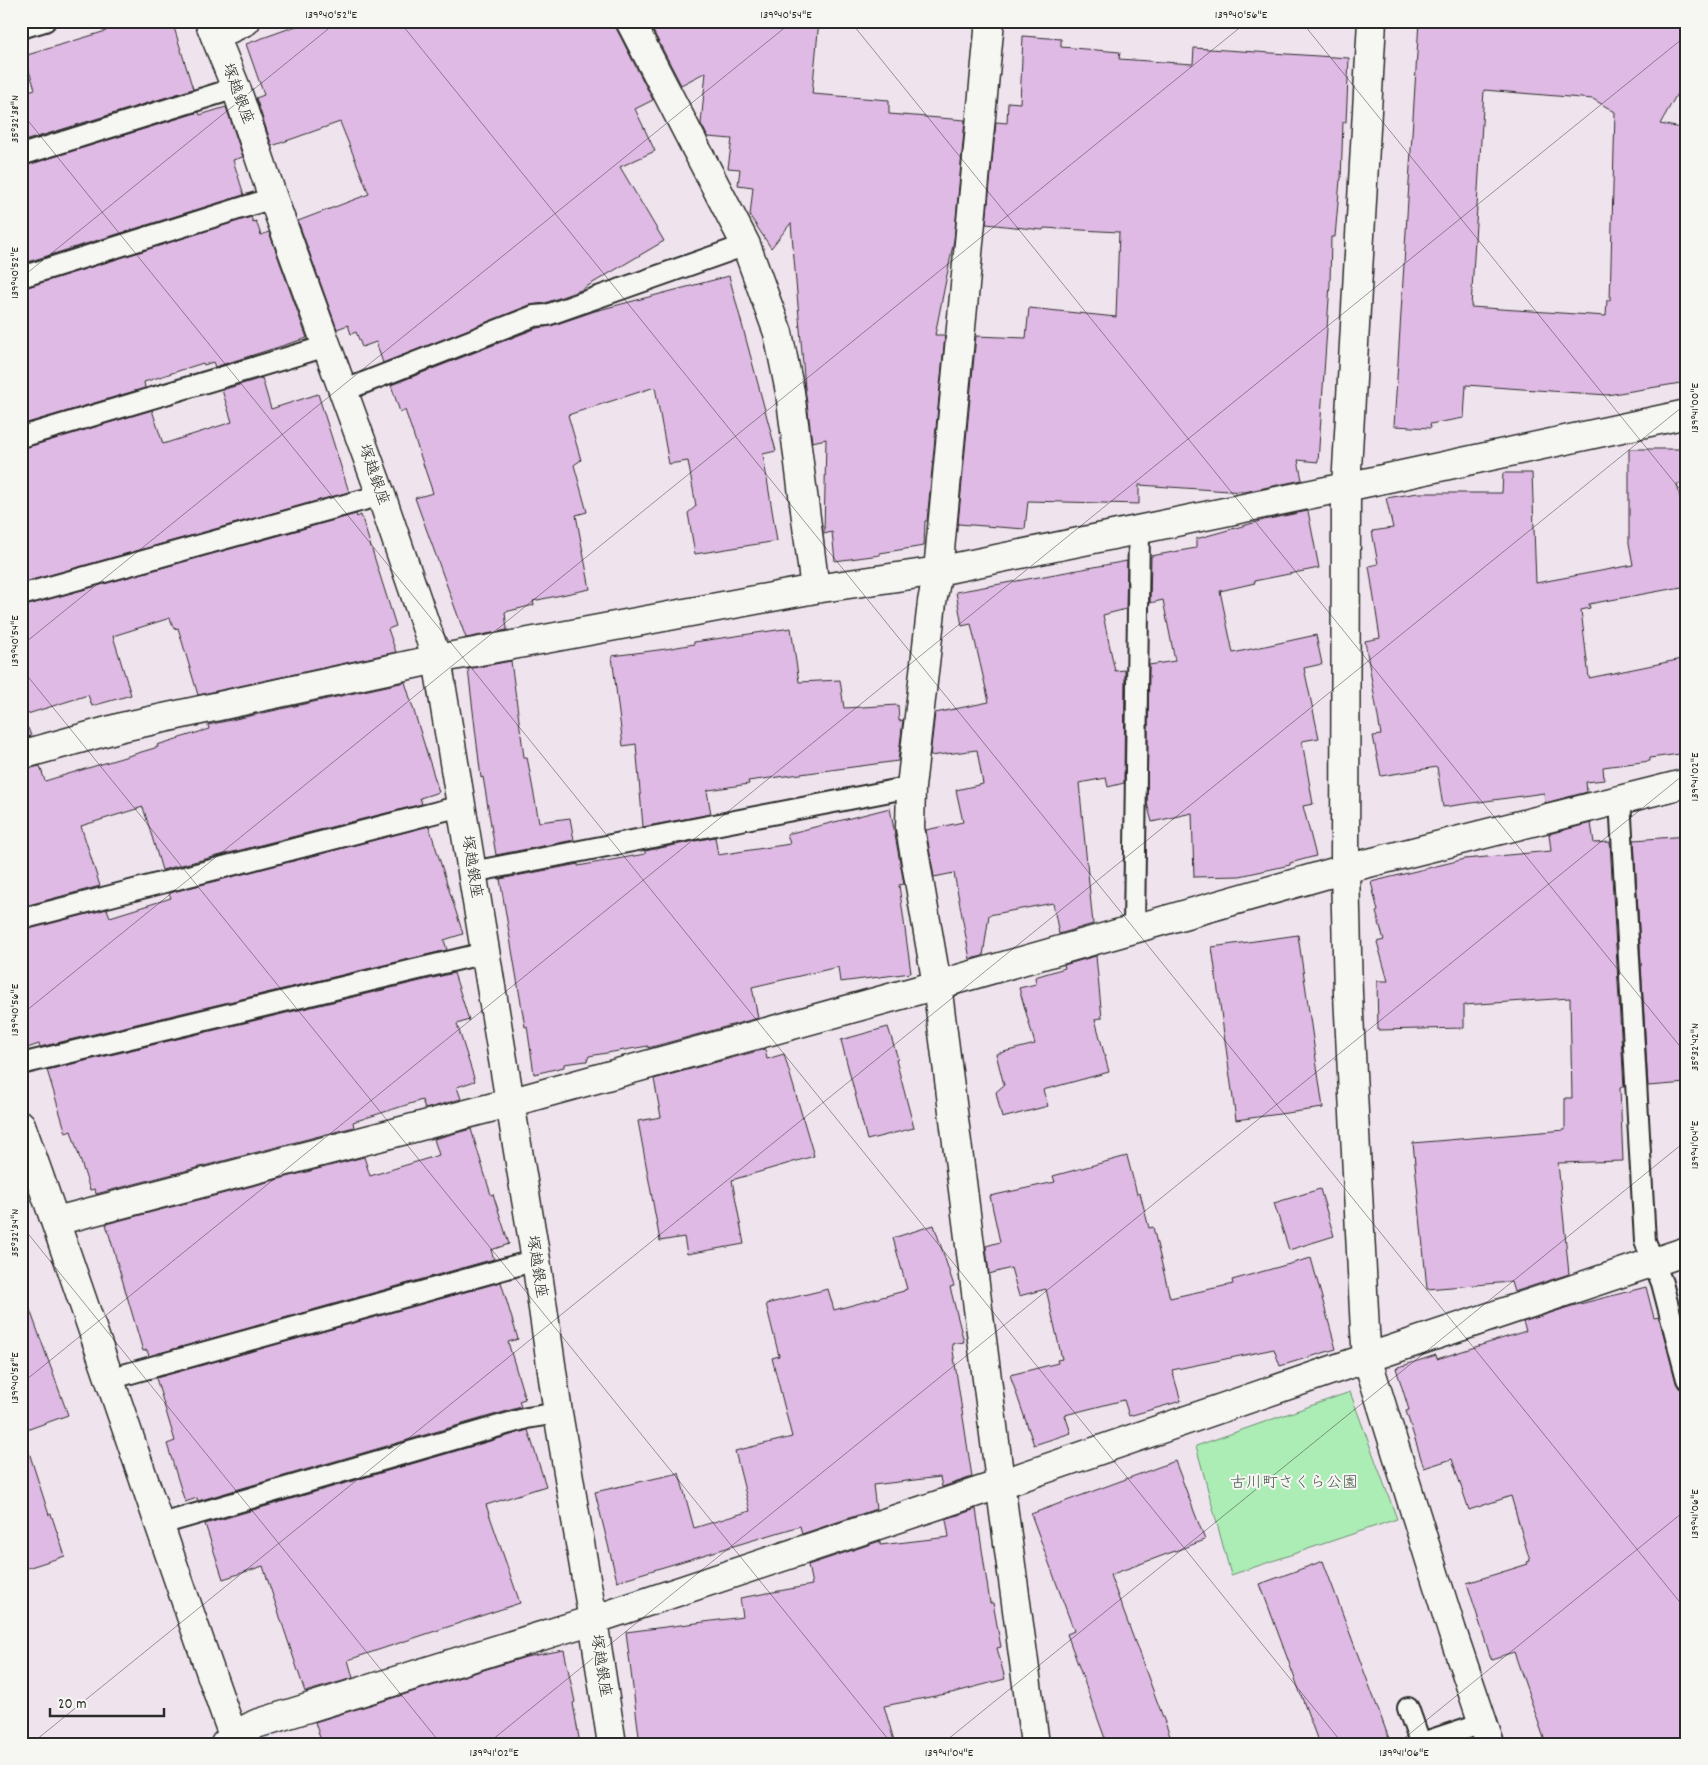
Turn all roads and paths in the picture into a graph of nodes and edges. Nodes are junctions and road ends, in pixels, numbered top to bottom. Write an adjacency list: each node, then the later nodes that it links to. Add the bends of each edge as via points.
1 (45, 21): 6 (lane)
2 (246, 21): 7 (street)
3 (630, 21): 11 (street)
4 (990, 21): 20 (street)
5 (1372, 21): 17 (street)
6 (21, 28)
7 (212, 29): 8 (street, 塚越銀座)
8 (236, 88): 9 (lane); 10 (street, 塚越銀座)
9 (21, 155)
10 (273, 198): 12 (lane); 13 (street, 塚越銀座)
11 (746, 245): 14 (lane, via 547,315 534,316); 21 (street, via 778,333 790,392)
12 (21, 277)
13 (327, 346): 14 (street, 塚越銀座); 16 (lane)
14 (344, 391): 18 (street, 塚越銀座)
15 (1687, 414): 17 (street)
16 (21, 437)
17 (1346, 487): 19 (street); 29 (street)
18 (380, 495): 22 (lane); 23 (street, 塚越銀座)
19 (1139, 530): 20 (street); 32 (lane)
20 (938, 571): 21 (street); 26 (street)
21 (815, 589): 23 (street)
22 (21, 595)
23 (437, 659): 24 (street, via 122,727); 28 (street, 塚越銀座)
24 (21, 755)
25 (1687, 783): 27 (street)
26 (911, 787): 30 (lane); 34 (street, via 910,828)
27 (1620, 800): 29 (street); 41 (lane, via 1646,1241)
28 (461, 806): 30 (street, 塚越銀座); 31 (lane)
29 (1345, 869): 32 (street); 42 (street, via 1348,994)
30 (472, 872): 33 (street, 塚越銀座)
31 (21, 919)
32 (1134, 930): 34 (street)
33 (485, 953): 35 (lane); 36 (street, 塚越銀座)
34 (937, 985): 36 (street); 46 (street)
35 (21, 1064)
36 (509, 1103): 38 (street); 40 (street, 塚越銀座)
37 (21, 1126): 38 (street)
38 (56, 1221): 43 (street)
39 (1687, 1252): 41 (street)
40 (536, 1260): 43 (lane); 45 (street, 塚越銀座)
41 (1653, 1262): 42 (street); 44 (lane, via 1662,1283)
42 (1367, 1358): 46 (street); 50 (street)
43 (109, 1379): 47 (street)
44 (1687, 1379)
45 (558, 1413): 47 (lane, via 527,1418); 48 (street, 塚越銀座)
46 (1000, 1484): 48 (street); 54 (street)
47 (158, 1526): 51 (street)
48 (593, 1620): 51 (street, via 256,1724); 53 (street, 塚越銀座)
49 (1408, 1708): 52 (lane)
50 (1487, 1734): 52 (lane)
51 (231, 1741)
52 (1419, 1743)
53 (612, 1744)
54 (1034, 1744)

